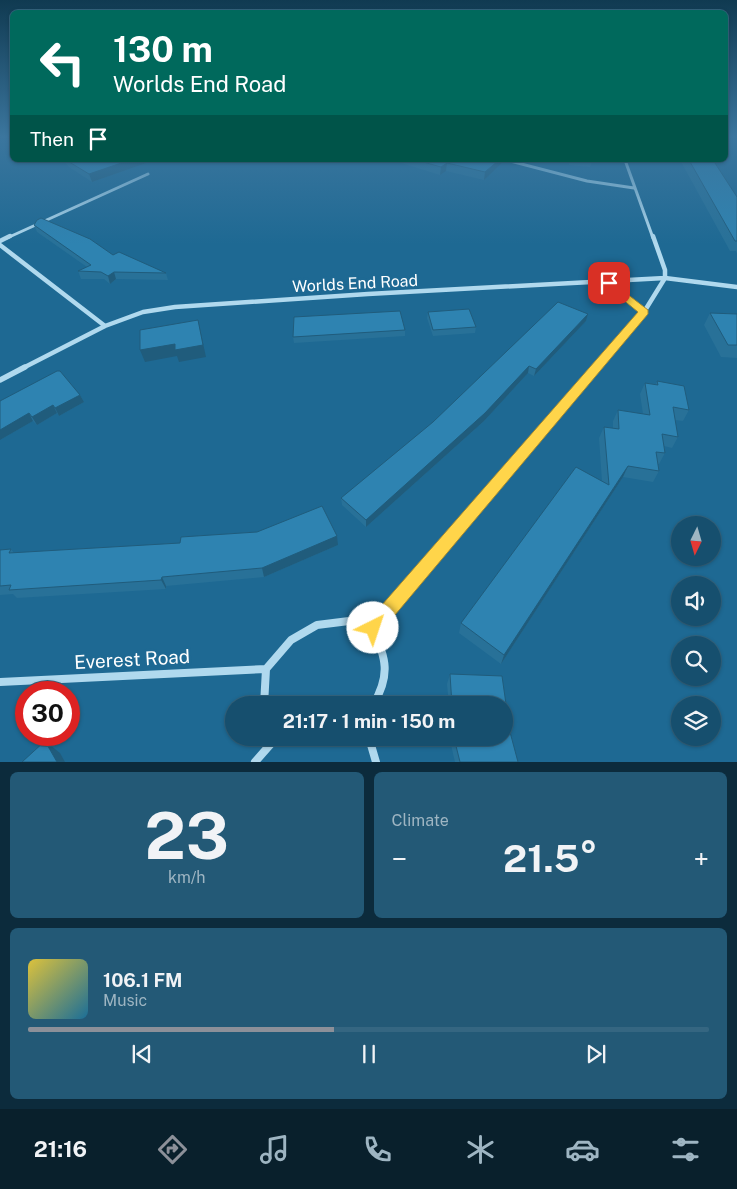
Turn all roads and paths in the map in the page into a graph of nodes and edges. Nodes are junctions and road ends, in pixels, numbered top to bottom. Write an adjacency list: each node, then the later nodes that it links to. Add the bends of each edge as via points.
1 (554, 173): 4 (street)
2 (629, 173): 4 (street)
3 (148, 174): 5 (street)
4 (634, 188): 7 (street, via 665,270)
5 (0, 242)
6 (0, 246): 11 (street)
7 (665, 278): 8 (street, Worlds End Road); 9 (street, Worlds End Road); 10 (street)
8 (609, 283): 10 (street); 11 (street, Worlds End Road, via 175,307 143,312)
9 (737, 288)
10 (644, 312): 13 (street)
11 (105, 326): 12 (street, Worlds End Road)
12 (0, 380)
13 (373, 628): 14 (street, via 349,621 318,625 291,640); 17 (street, via 385,657 382,690)
14 (266, 668): 15 (street, Everest Road); 16 (street)
15 (0, 682)
16 (264, 696)
17 (378, 696)
18 (269, 746): 20 (street)
19 (371, 746): 21 (street)
20 (255, 762)
21 (376, 762)

